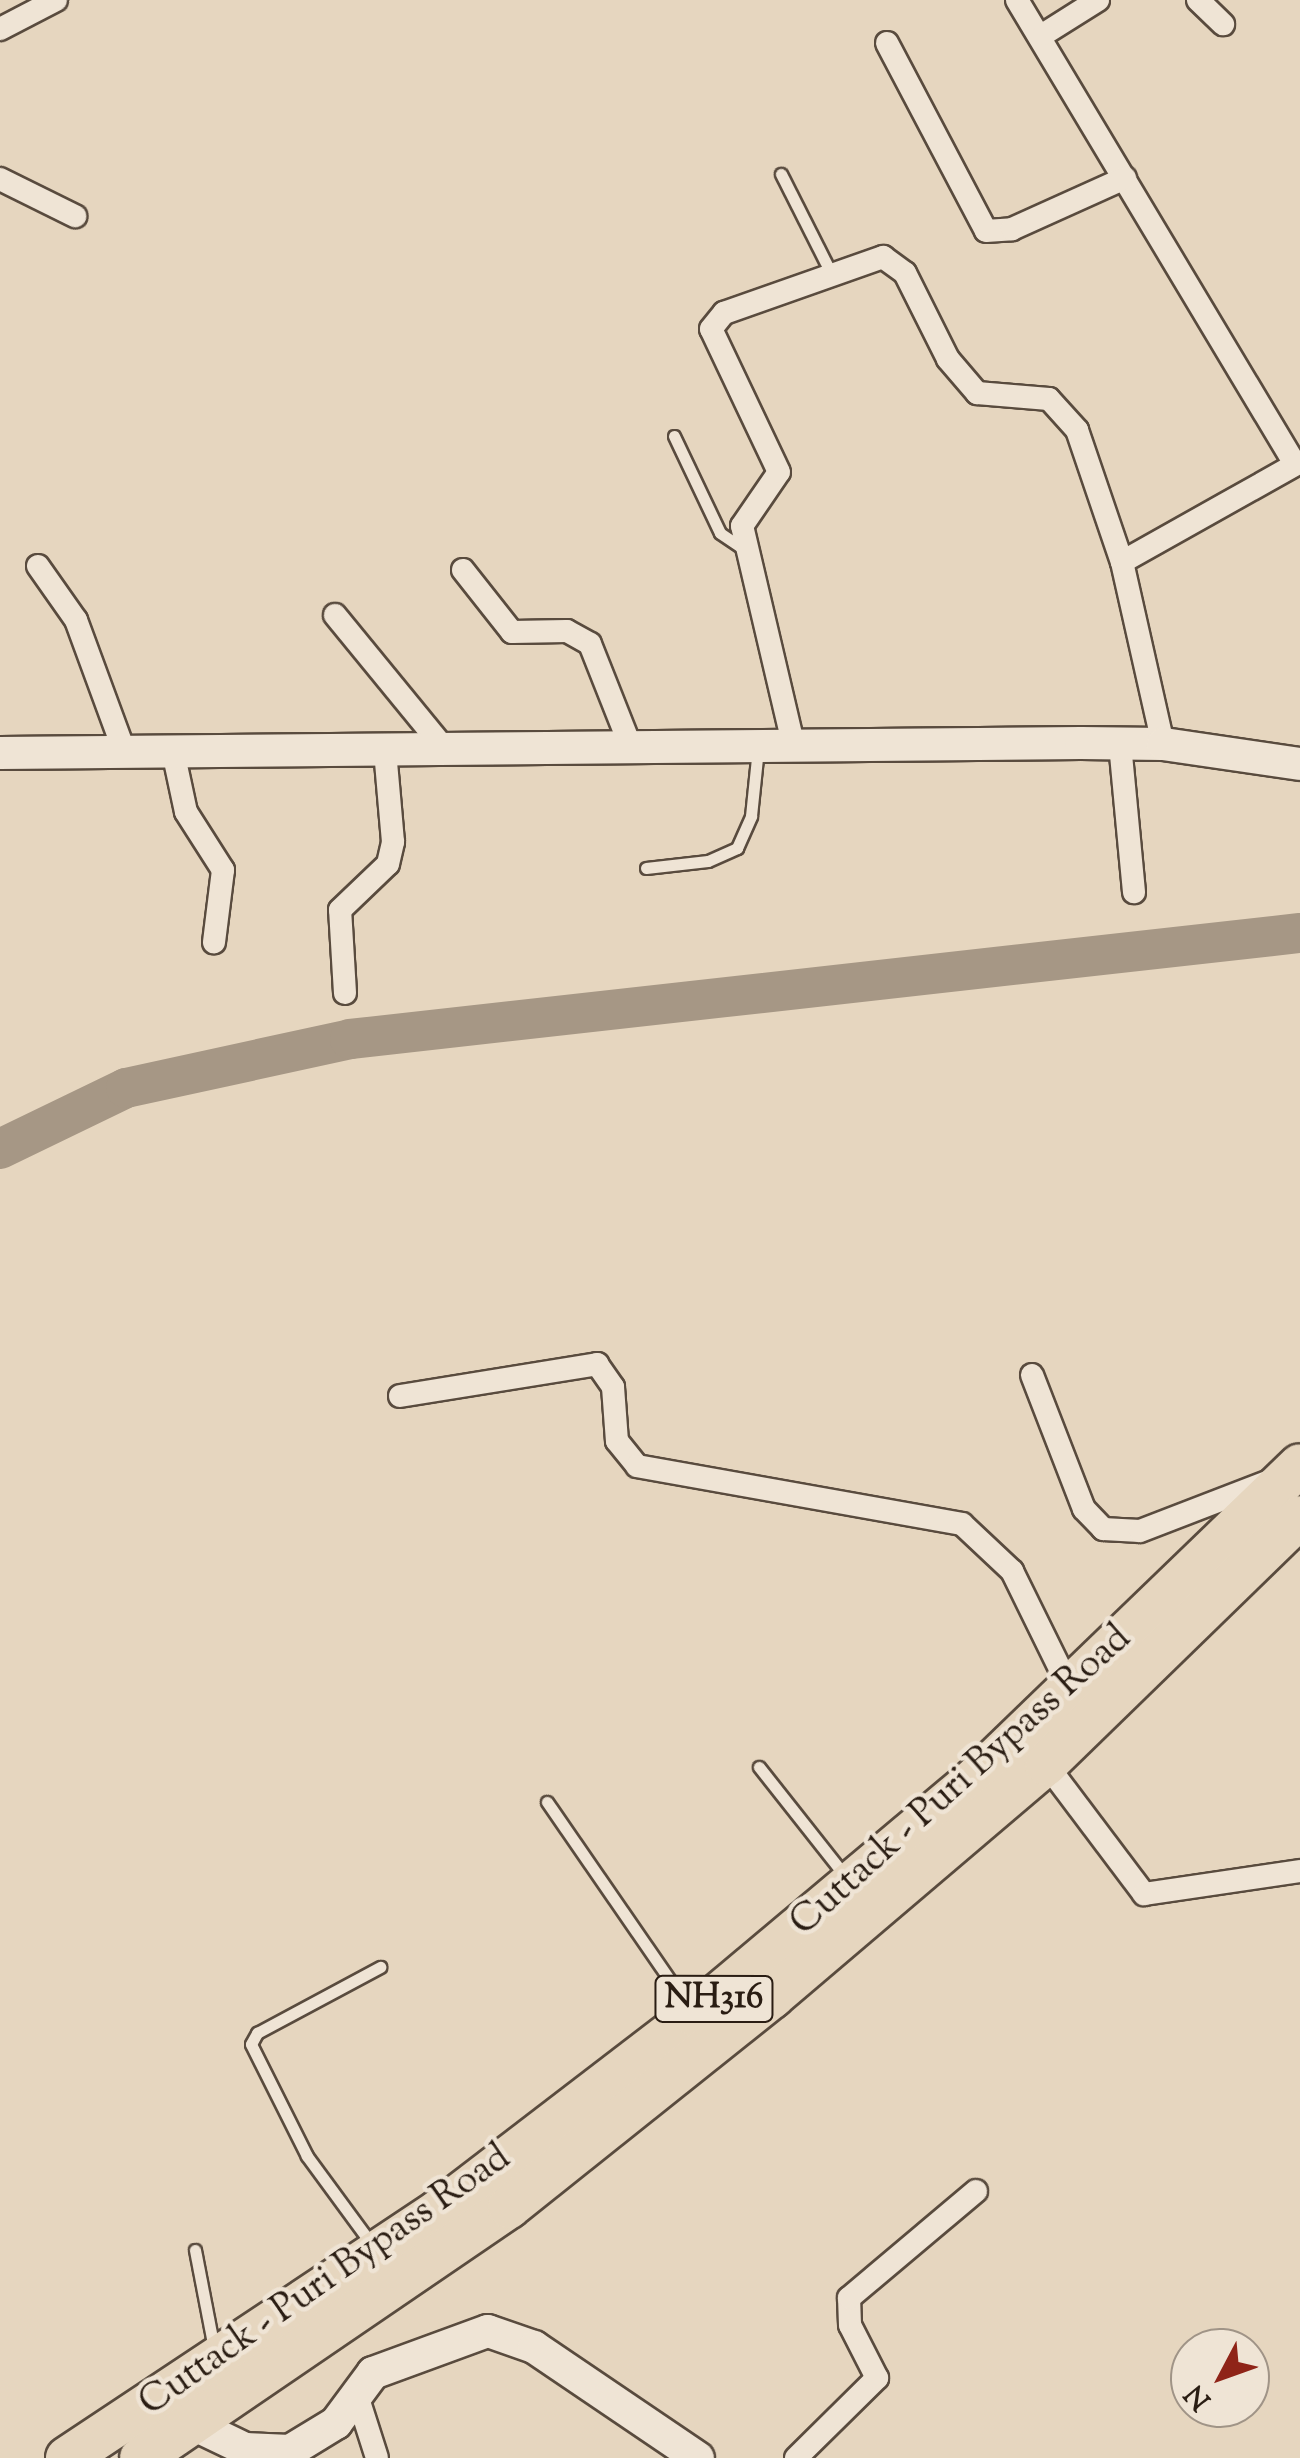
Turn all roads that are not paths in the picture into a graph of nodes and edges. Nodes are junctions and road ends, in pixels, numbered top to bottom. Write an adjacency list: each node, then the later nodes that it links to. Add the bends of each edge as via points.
1 (56, 0): 6 (street)
2 (1017, 0): 7 (street)
3 (1098, 0): 7 (street)
4 (1198, 0): 5 (street)
5 (1223, 24)
6 (0, 29)
7 (1044, 34): 11 (street)
8 (886, 43): 11 (street, via 986,231 1012,229)
9 (782, 174): 13 (lane)
10 (0, 178): 12 (street)
11 (1125, 178): 15 (street)
12 (74, 216)
13 (832, 274): 16 (street, via 712,322 779,472 746,516); 17 (street, via 891,259 977,394 1035,396 1063,408)
14 (674, 436): 16 (lane, via 720,532)
15 (1298, 463): 17 (street)
16 (745, 550): 21 (street)
17 (1122, 562): 24 (street)
18 (38, 566): 29 (street, via 82,632)
19 (463, 570): 25 (street, via 512,632 567,631 590,644)
20 (335, 615): 26 (street)
21 (793, 743): 22 (street); 23 (street)
22 (758, 744): 25 (street); 32 (lane, via 751,816 737,848 708,861)
23 (1120, 744): 24 (street); 33 (street)
24 (1163, 744): 31 (street)
25 (630, 746): 26 (street)
26 (444, 747): 28 (street)
27 (3, 749): 29 (street)
28 (385, 750): 30 (street); 35 (street, via 393,842 388,864 340,910)
29 (126, 756): 30 (street)
30 (174, 756): 34 (street, via 186,812 222,870)
31 (1300, 764)
32 (646, 868)
33 (1134, 892)
34 (214, 942)
35 (345, 994)
36 (1032, 1375): 38 (street, via 1084,1509 1103,1530 1140,1532)
37 (400, 1396): 40 (street, via 597,1364 613,1387 617,1441 637,1466 962,1524 1012,1571)
38 (1297, 1469): 40 (highway, Cuttack - Puri Bypass Road / NH316)
39 (1300, 1517): 41 (highway, Cuttack - Puri Bypass Road / NH316)
40 (1070, 1689): 45 (highway, Cuttack - Puri Bypass Road / NH316)
41 (1046, 1764): 44 (street, via 1144,1894); 53 (highway, Cuttack - Puri Bypass Road / NH316, via 508,2207)
42 (758, 1767): 45 (lane)
43 (547, 1802): 47 (lane)
44 (1300, 1871)
45 (852, 1884): 47 (highway, Cuttack - Puri Bypass Road / NH316)
46 (380, 1967): 50 (lane, via 257,2033 251,2044 307,2156)
47 (694, 2015): 50 (highway, Cuttack - Puri Bypass Road / NH316)
48 (976, 2190): 59 (street, via 849,2298 850,2325 876,2378)
49 (196, 2250): 51 (lane)
50 (378, 2253): 51 (highway, Cuttack - Puri Bypass Road / NH316)
51 (216, 2364): 55 (highway, Cuttack - Puri Bypass Road / NH316)
52 (356, 2392): 54 (street, via 317,2440); 57 (street); 58 (street, via 394,2361 468,2335 509,2334)
53 (193, 2424): 54 (street); 56 (highway, Cuttack - Puri Bypass Road / NH316)
54 (266, 2456)
55 (66, 2458)
56 (140, 2458)
57 (377, 2458)
58 (698, 2458)
59 (796, 2458)

